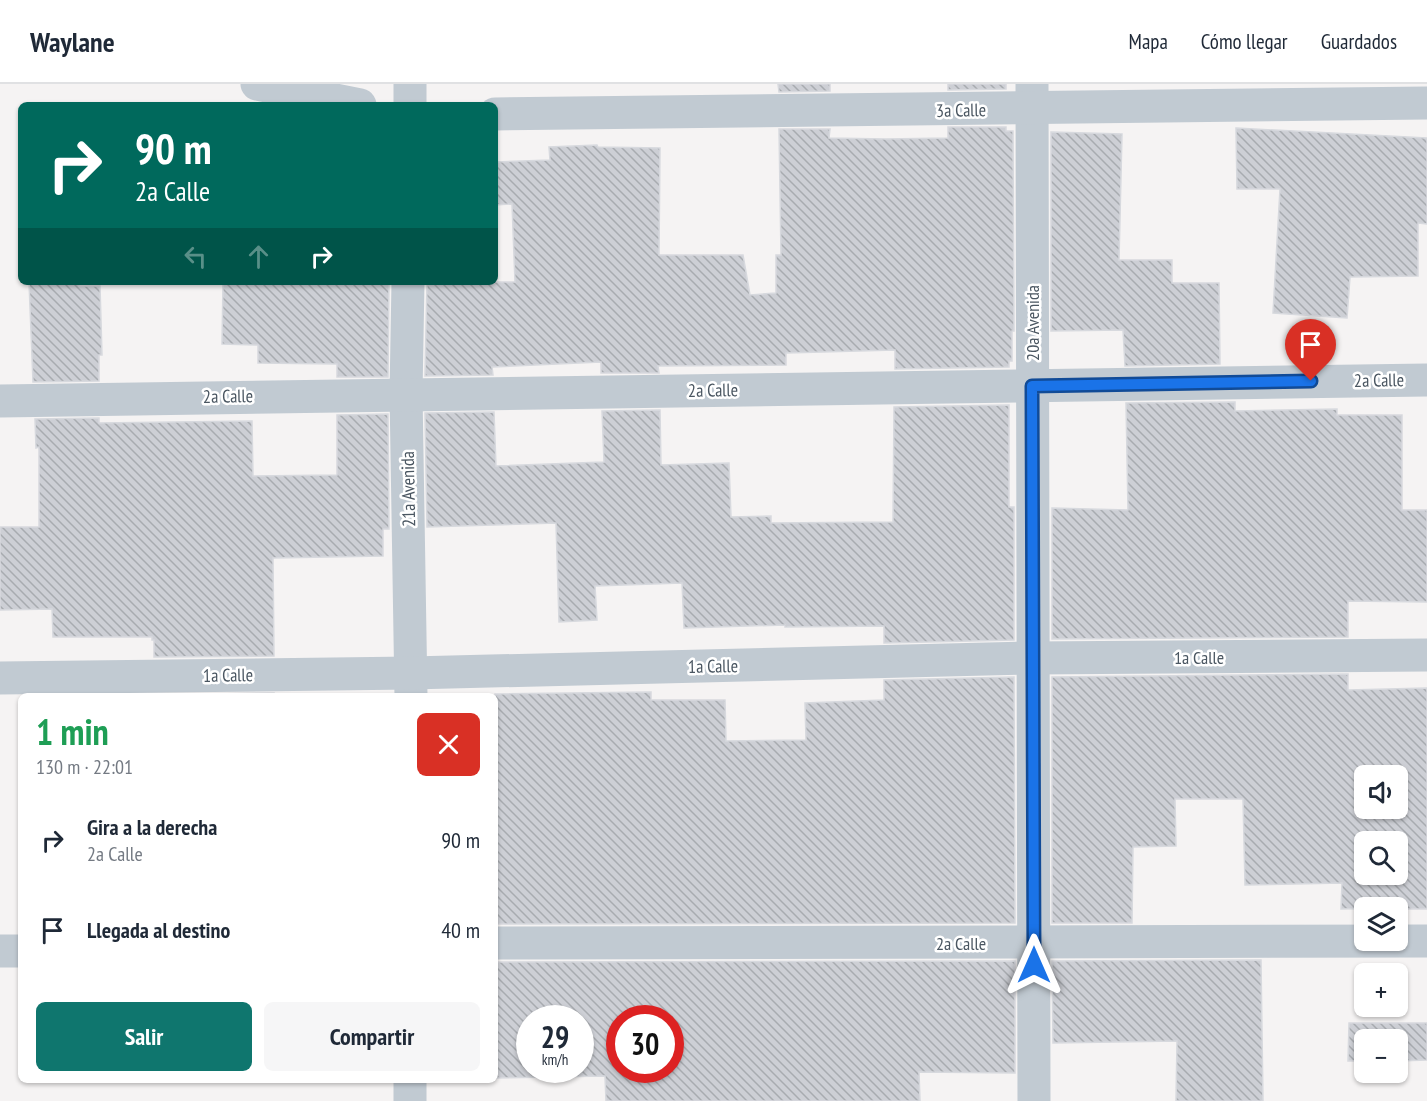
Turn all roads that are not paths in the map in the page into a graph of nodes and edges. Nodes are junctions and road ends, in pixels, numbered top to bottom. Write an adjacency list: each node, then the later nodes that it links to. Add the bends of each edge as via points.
1 (257, 84): 4 (street)
2 (411, 84): 5 (street)
3 (1032, 97): 6 (street, 3a Calle); 7 (street, 3a Calle); 10 (street, 20a Avenida)
4 (345, 102)
5 (410, 102)
6 (1427, 103)
7 (498, 114)
8 (408, 285): 11 (street, 21a Avenida)
9 (1427, 380): 10 (street, 2a Calle)
10 (1032, 386): 11 (street, 2a Calle); 14 (street, 20a Avenida)
11 (406, 393): 12 (street, 2a Calle); 16 (street, 21a Avenida)
12 (0, 401)
13 (1427, 655): 14 (street, 1a Calle)
14 (1033, 658): 16 (street, 1a Calle); 19 (street, 20a Avenida)
15 (0, 678): 16 (street, 1a Calle)
16 (411, 684)
17 (1427, 941): 19 (street, 2a Calle)
18 (498, 943): 19 (street, 2a Calle)
19 (1034, 943): 24 (street, 20a Avenida)
20 (0, 951): 21 (street)
21 (18, 951)
22 (410, 1083): 23 (street)
23 (410, 1101)
24 (1034, 1101)

